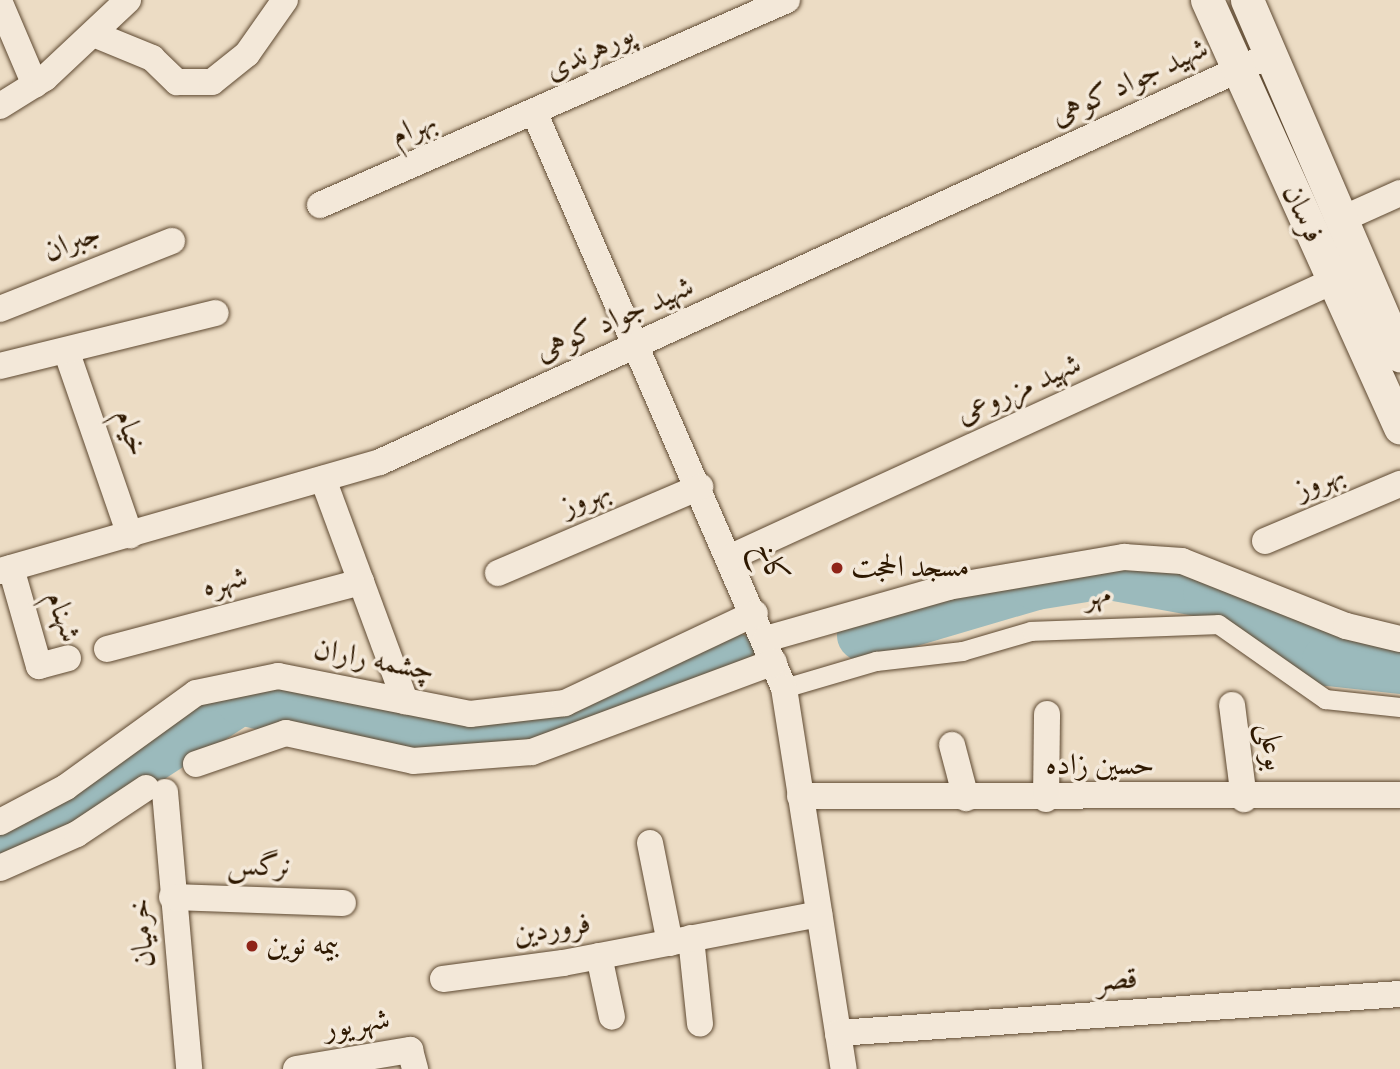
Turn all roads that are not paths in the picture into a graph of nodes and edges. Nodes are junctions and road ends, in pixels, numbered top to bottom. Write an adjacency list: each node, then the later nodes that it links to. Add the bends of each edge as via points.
1 (128, 0): 7 (street)
2 (285, 0): 7 (street, via 247,54 212,82 177,82 152,58)
3 (787, 0): 12 (street, پورهرندی)
4 (1207, 0): 9 (street, فرسان)
5 (1247, 0): 8 (street, فرسان)
6 (0, 3): 10 (street)
7 (96, 35): 10 (street)
8 (1270, 55): 9 (street, شهید جواد کوهی); 15 (street, فرسان)
9 (1236, 70): 17 (street, فرسان); 20 (street, شهید جواد کوهی)
10 (36, 85): 11 (street)
11 (0, 106)
12 (535, 114): 14 (street, بهرام); 20 (street, کاخ)
13 (1400, 193): 15 (street)
14 (320, 205)
15 (1340, 220): 22 (street, فرسان)
16 (172, 241): 18 (street, جبران)
17 (1333, 281): 24 (street, فرسان); 30 (street, شهید مزروعی)
18 (0, 309)
19 (216, 313): 21 (street)
20 (638, 346): 25 (street, شهید جواد کوهی, via 380,462); 27 (street, کاخ)
21 (68, 354): 23 (street); 28 (street, خیام)
22 (1400, 355)
23 (0, 366)
24 (1400, 427)
25 (323, 479): 28 (street, شهید جواد کوهی); 33 (street)
26 (1400, 484): 29 (street, بهروز)
27 (699, 487): 30 (street, کاخ); 32 (street, بهروز)
28 (130, 535): 31 (street, شهید جواد کوهی)
29 (1265, 541)
30 (731, 557): 34 (street, کاخ)
31 (5, 570): 38 (street, شهنام, via 40,666)
32 (498, 573)
33 (361, 582): 36 (street, شهره); 40 (street)
34 (755, 613): 37 (street, کاخ); 40 (street, چشمه راران, via 565,703 470,713)
35 (1400, 639): 37 (street, via 1346,626 1182,561 1124,557 961,584)
36 (107, 649)
37 (770, 650): 39 (street, کاخ); 45 (street, via 532,752 412,761 286,733)
38 (68, 658)
39 (784, 688): 42 (street, مهر, via 876,661 962,651 1031,631 1217,624 1325,699); 47 (street, کاخ)
40 (405, 701): 51 (street, چشمه راران, via 278,676 196,693 66,787)
41 (1232, 705): 50 (street, بوعلی)
42 (1400, 707)
43 (1047, 714): 49 (street)
44 (952, 745): 48 (street)
45 (196, 764)
46 (1400, 795): 50 (street, حسین زاده)
47 (800, 796): 48 (street, حسین زاده); 56 (street, کاخ)
48 (966, 798): 49 (street, حسین زاده)
49 (1046, 799): 50 (street, حسین زاده)
50 (1244, 799)
51 (0, 822)
52 (649, 843): 57 (street)
53 (0, 868): 54 (street, خرمیان, via 77,834 155,790)
54 (172, 897): 55 (street, نرگس); 64 (street, خرمیان)
55 (343, 903)
56 (819, 914): 57 (street, فروردین); 63 (street, کاخ)
57 (681, 940): 58 (street, فروردین); 62 (street)
58 (600, 956): 59 (street, فروردین); 61 (street)
59 (443, 979)
60 (1400, 994): 63 (street, قصر)
61 (612, 1017)
62 (700, 1024)
63 (838, 1034): 67 (street, کاخ)
64 (189, 1069)
65 (296, 1069): 66 (street, شهریور, via 410,1050)
66 (415, 1069)
67 (844, 1069)

